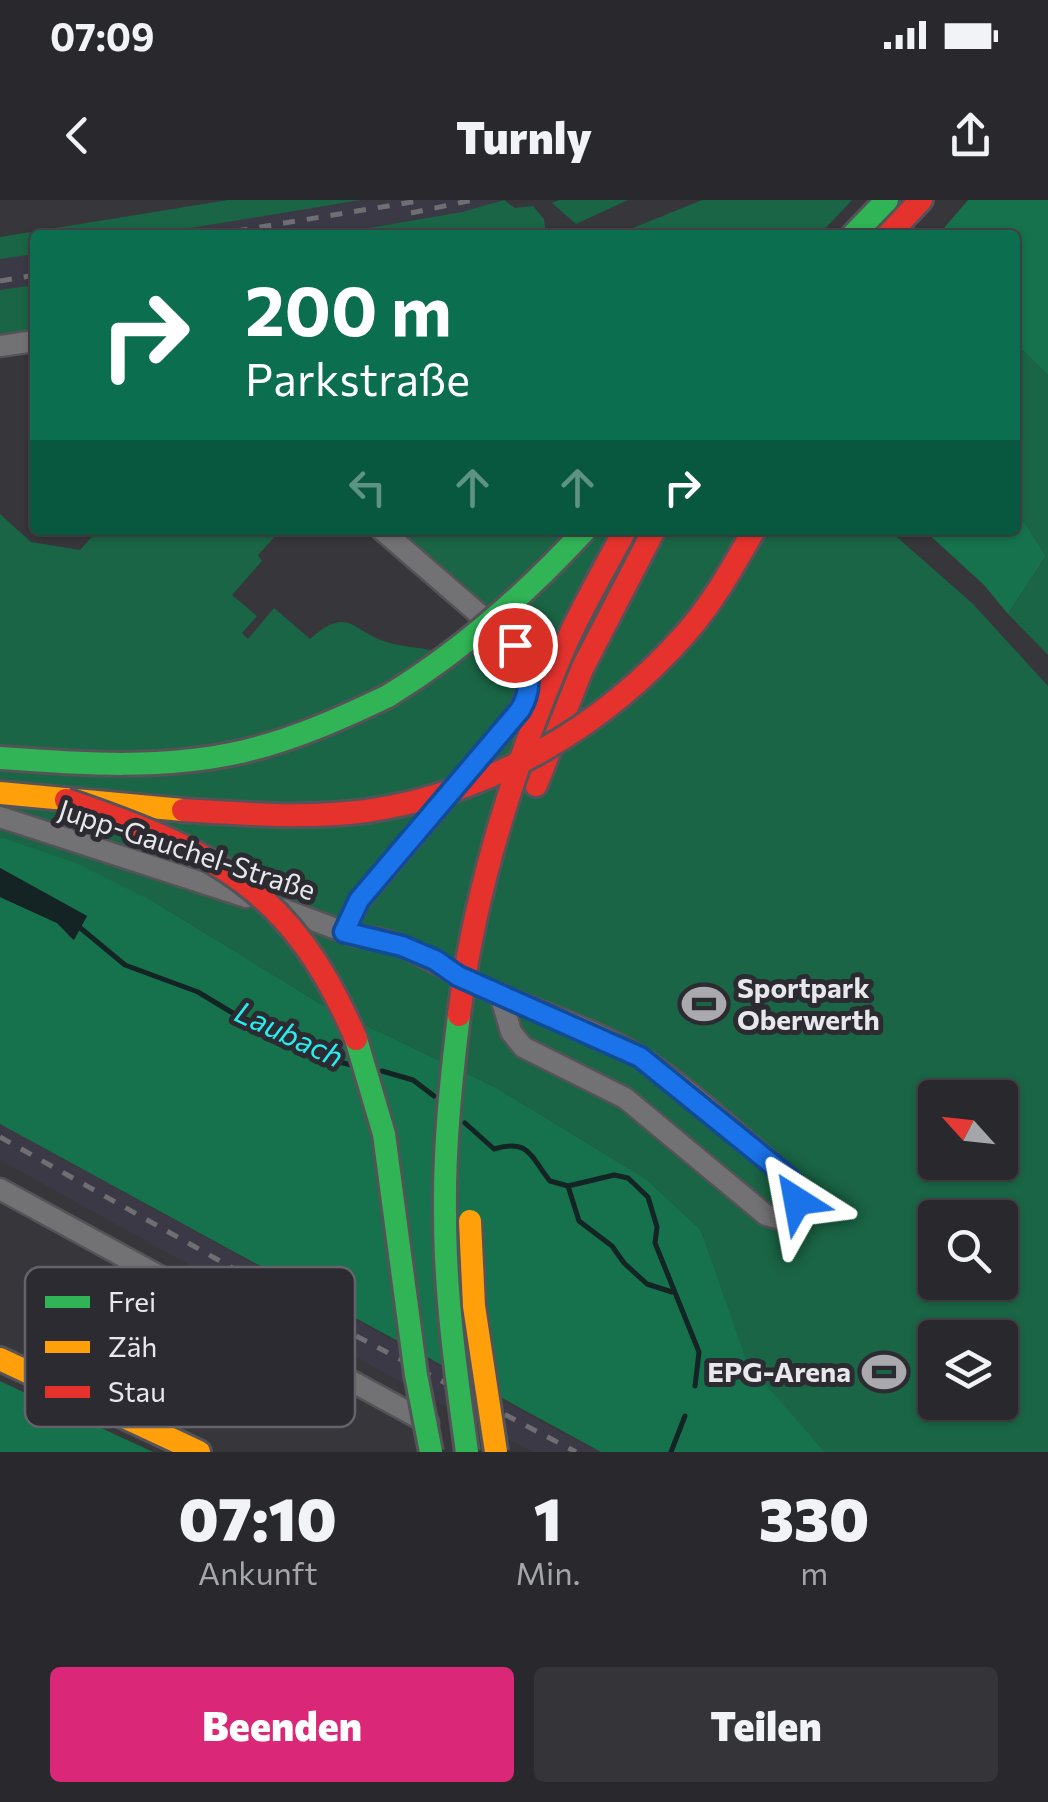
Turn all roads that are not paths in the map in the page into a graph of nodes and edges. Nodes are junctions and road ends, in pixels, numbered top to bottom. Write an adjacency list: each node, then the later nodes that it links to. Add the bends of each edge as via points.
1 (887, 200): 4 (main road)
2 (921, 200): 5 (main road)
3 (940, 200): 6 (main road)
4 (858, 230)
5 (893, 230)
6 (916, 230)
7 (30, 342): 8 (street)
8 (0, 346)
9 (388, 535): 19 (street, via 515,645 529,690 513,719 359,900)
10 (579, 535): 14 (main road, bridge, via 458,651 322,728 242,753 158,766)
11 (621, 535): 32 (main road, bridge, via 565,645 523,748 483,880 462,986 446,1111 444,1232 453,1362)
12 (651, 535): 17 (main road, via 567,702)
13 (751, 535): 16 (main road, bridge, via 717,593 672,649 597,718 446,793 314,815)
14 (0, 758)
15 (0, 793): 16 (main road)
16 (66, 800): 31 (main road, bridge, via 173,839 226,868 290,924 334,987 364,1053 386,1140)
17 (531, 802)
18 (0, 817): 19 (street, Jupp-Gauchel-Straße)
19 (350, 934): 21 (street, Jupp-Gauchel-Straße, via 402,946)
20 (491, 962): 22 (main road)
21 (500, 994): 21 (street, Jupp-Gauchel-Straße, via 511,1032 530,1052 625,1098 766,1215 790,1213 798,1195 789,1178 647,1062)
22 (483, 1015)
23 (0, 1189): 25 (street)
24 (469, 1196): 34 (main road, bridge, via 474,1306)
25 (141, 1267)
26 (0, 1359): 27 (main road)
27 (25, 1371)
28 (355, 1384): 33 (street)
29 (146, 1427): 30 (main road)
30 (199, 1452)
31 (430, 1452)
32 (468, 1452)
33 (485, 1452)
34 (496, 1452)

